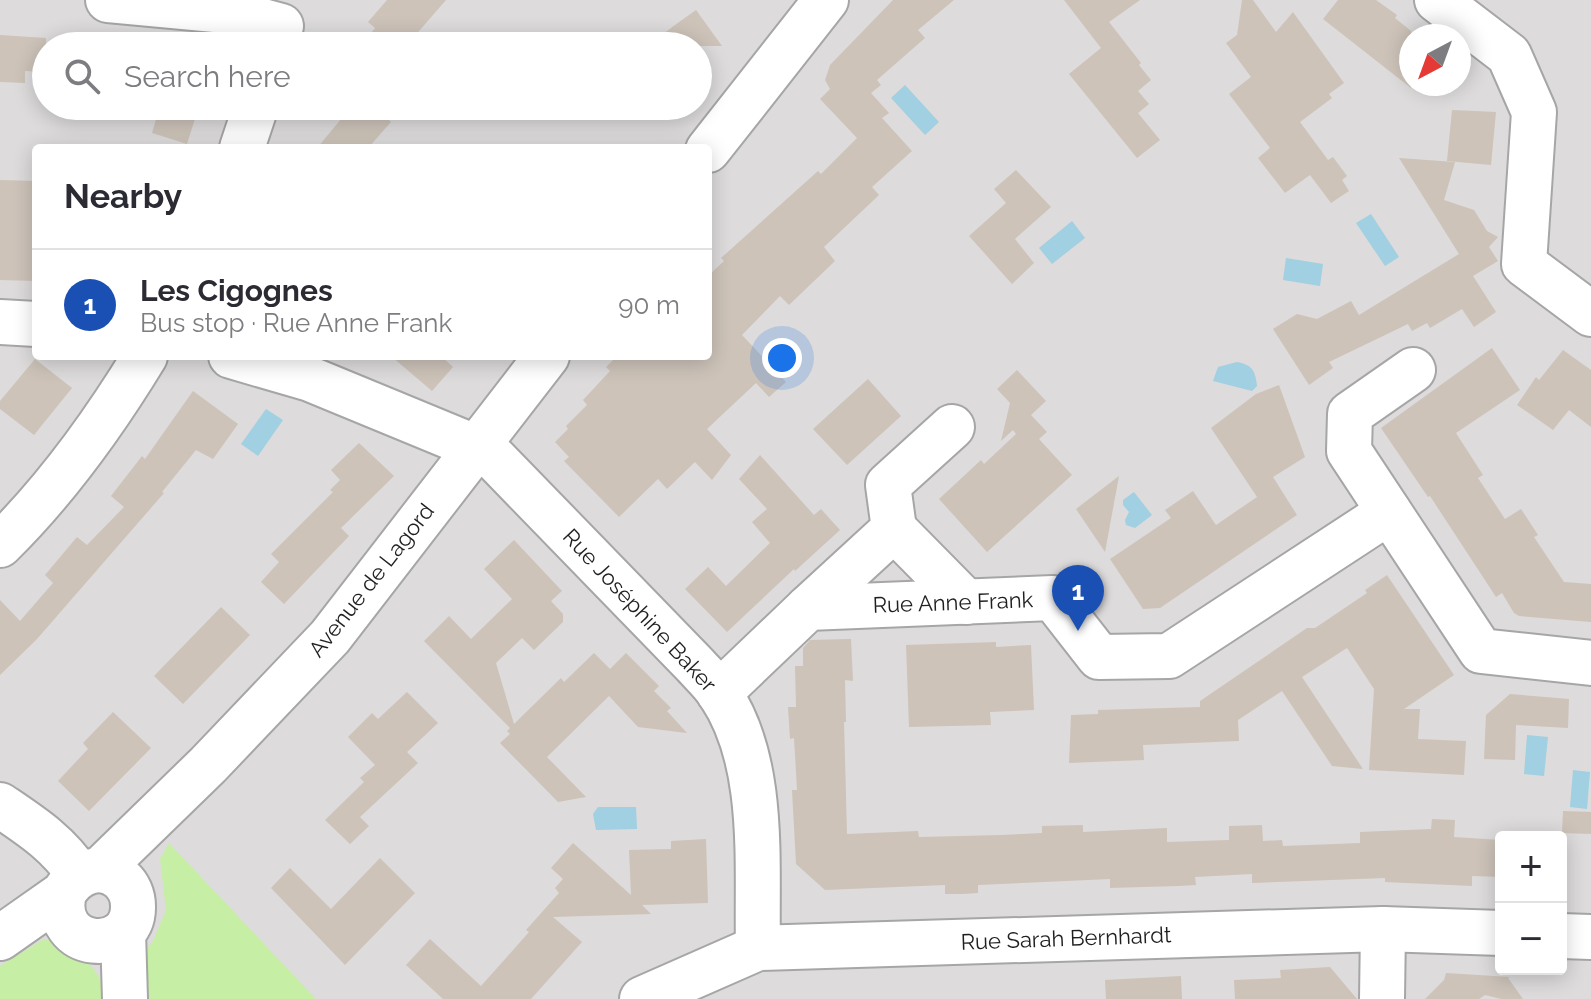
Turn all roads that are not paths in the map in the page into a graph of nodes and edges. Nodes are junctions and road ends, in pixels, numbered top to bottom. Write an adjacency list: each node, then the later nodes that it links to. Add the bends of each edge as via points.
1 (108, 0): 4 (street, via 226,11)
2 (826, 0): 7 (street)
3 (1437, 0): 8 (street, via 1509,55 1534,112 1524,264)
4 (281, 24)
5 (251, 120): 6 (street)
6 (243, 144)
7 (712, 145)
8 (1591, 314)
9 (0, 322): 10 (street)
10 (32, 324)
11 (143, 360): 19 (street, via 67,471)
12 (245, 360): 16 (street, Rue Joséphine Baker, via 310,379)
13 (544, 360): 16 (street, Avenue de Lagord)
14 (1413, 370): 17 (street, via 1350,414 1349,451)
15 (952, 427): 18 (street, via 888,485)
16 (475, 447): 23 (street, Rue Joséphine Baker, via 495,459); 25 (street, Avenue de Lagord, via 330,637 181,791)
17 (1389, 512): 20 (street, Rue Anne Frank, via 1169,656 1099,657 1053,598); 22 (street, via 1481,651)
18 (894, 529): 20 (street); 21 (street)
19 (0, 545)
20 (966, 602): 21 (street, Rue Anne Frank)
21 (808, 608): 23 (street)
22 (1591, 663)
23 (719, 693): 31 (street, Rue Joséphine Baker, via 754,782)
24 (0, 805): 25 (street, via 46,835 69,859)
25 (93, 903): 27 (street, Avenue de Lagord); 32 (street)
26 (1383, 929): 28 (street, Rue Sarah Bernhardt); 31 (street, Rue Sarah Bernhardt); 34 (street)
27 (10, 932)
28 (1495, 933)
29 (1567, 936): 30 (street)
30 (1591, 937)
31 (758, 948): 33 (street, Rue Sarah Bernhardt)
32 (122, 999)
33 (642, 999)
34 (1382, 999)

